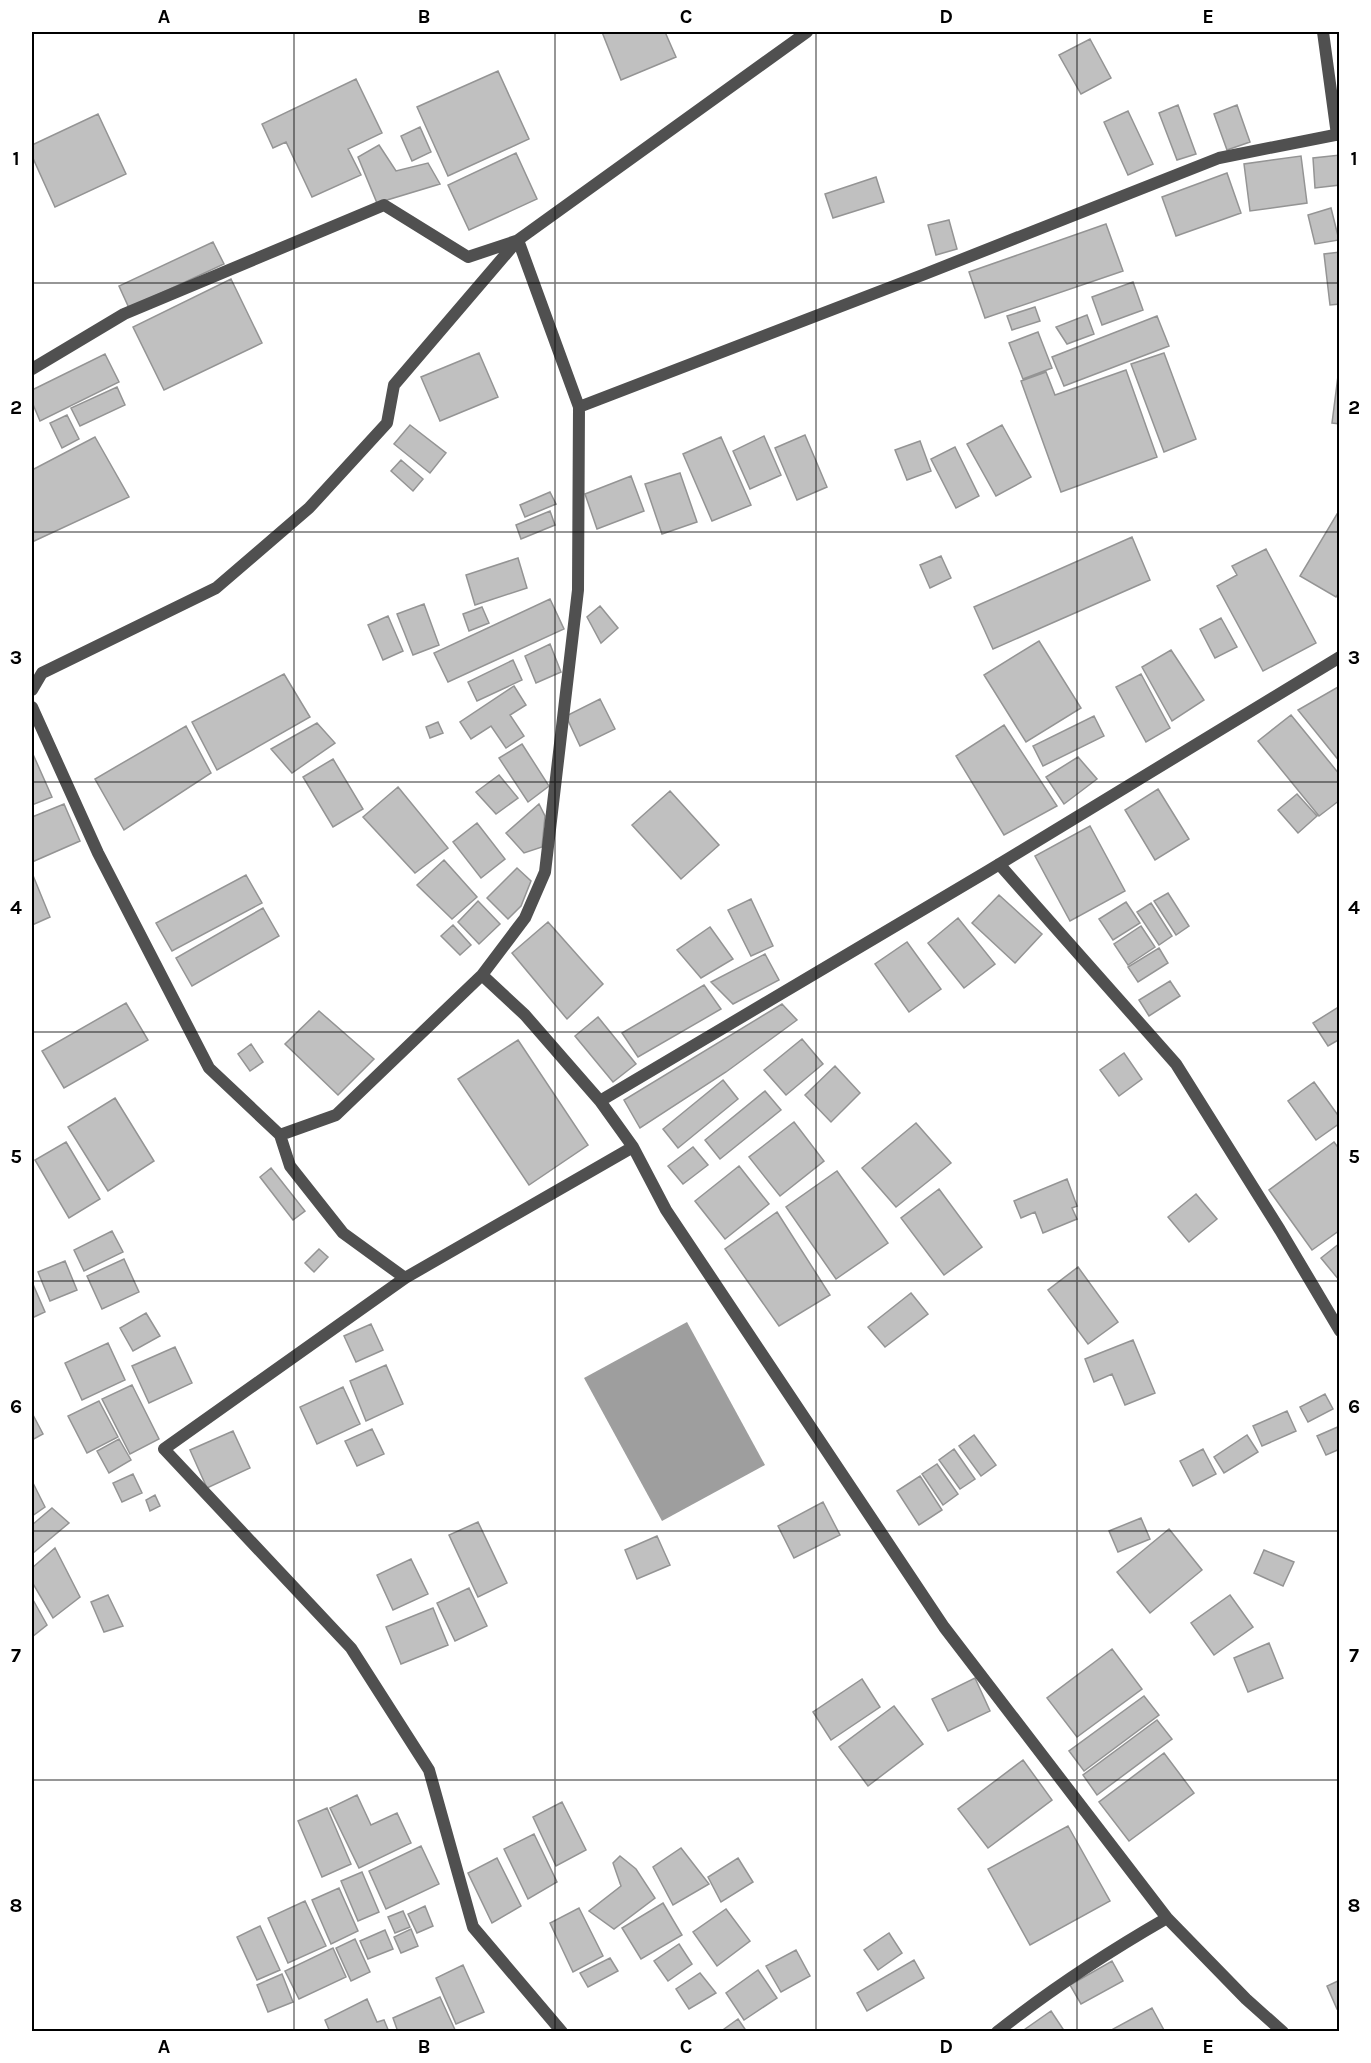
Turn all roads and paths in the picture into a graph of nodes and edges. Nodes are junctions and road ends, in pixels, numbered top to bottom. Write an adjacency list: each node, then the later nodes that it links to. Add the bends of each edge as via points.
1 (807, 32): 4 (street)
2 (1323, 32): 3 (street)
3 (1338, 134): 6 (street, via 1219,158)
4 (518, 240): 5 (street, via 468,257 384,205 124,314); 6 (street); 8 (street, via 394,385 387,423 309,508 216,588 42,672)
5 (32, 369)
6 (579, 407): 11 (street, via 578,590 545,872 525,918)
7 (1339, 657): 10 (street)
8 (32, 690)
9 (32, 706): 13 (street, via 98,853 209,1068)
10 (999, 864): 12 (street); 16 (street, via 1176,1065)
11 (482, 975): 12 (street, via 525,1015); 13 (street, via 336,1115)
12 (600, 1101): 14 (street)
13 (280, 1135): 15 (street, via 290,1166 344,1233)
14 (633, 1147): 15 (street); 17 (street, via 666,1210 944,1627)
15 (405, 1278): 18 (street, via 164,1449 351,1648 429,1770 473,1927)
16 (1340, 1331)
17 (1167, 1918): 19 (street, via 1114,1948); 20 (street)
18 (562, 2031)
19 (997, 2031)
20 (1282, 2031)

